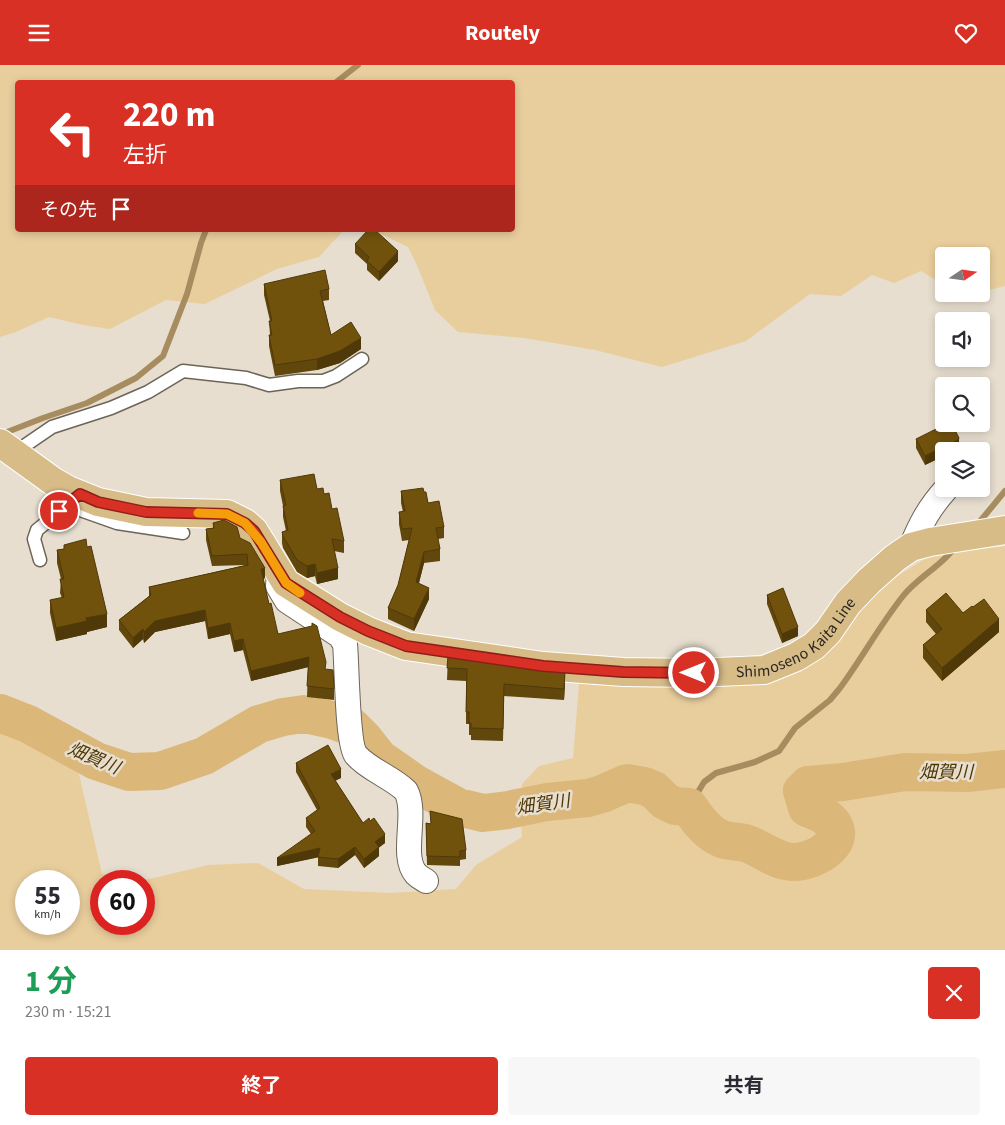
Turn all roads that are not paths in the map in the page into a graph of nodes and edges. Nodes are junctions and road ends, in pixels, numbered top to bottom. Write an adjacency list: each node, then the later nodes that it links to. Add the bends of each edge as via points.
1 (362, 359): 2 (lane, via 323,381 269,385 246,378 183,371 124,403)
2 (5, 447): 4 (main road, Shimoseno Kaita Line)
3 (938, 497): 7 (street, via 931,505)
4 (75, 499): 6 (lane, via 83,511 117,523); 8 (lane, via 37,530 34,539); 9 (main road, Shimoseno Kaita Line, via 146,512 227,514 254,531)
5 (1003, 530): 7 (main road, Shimoseno Kaita Line)
6 (183, 533)
7 (911, 547): 9 (main road, Shimoseno Kaita Line, via 848,603 814,646 764,670 623,672 560,668 406,646 340,617 286,583)
8 (40, 560)
9 (279, 573): 10 (street, via 278,586 287,601 340,636 345,644 355,753 410,797 409,859 416,875)
10 (426, 881)

